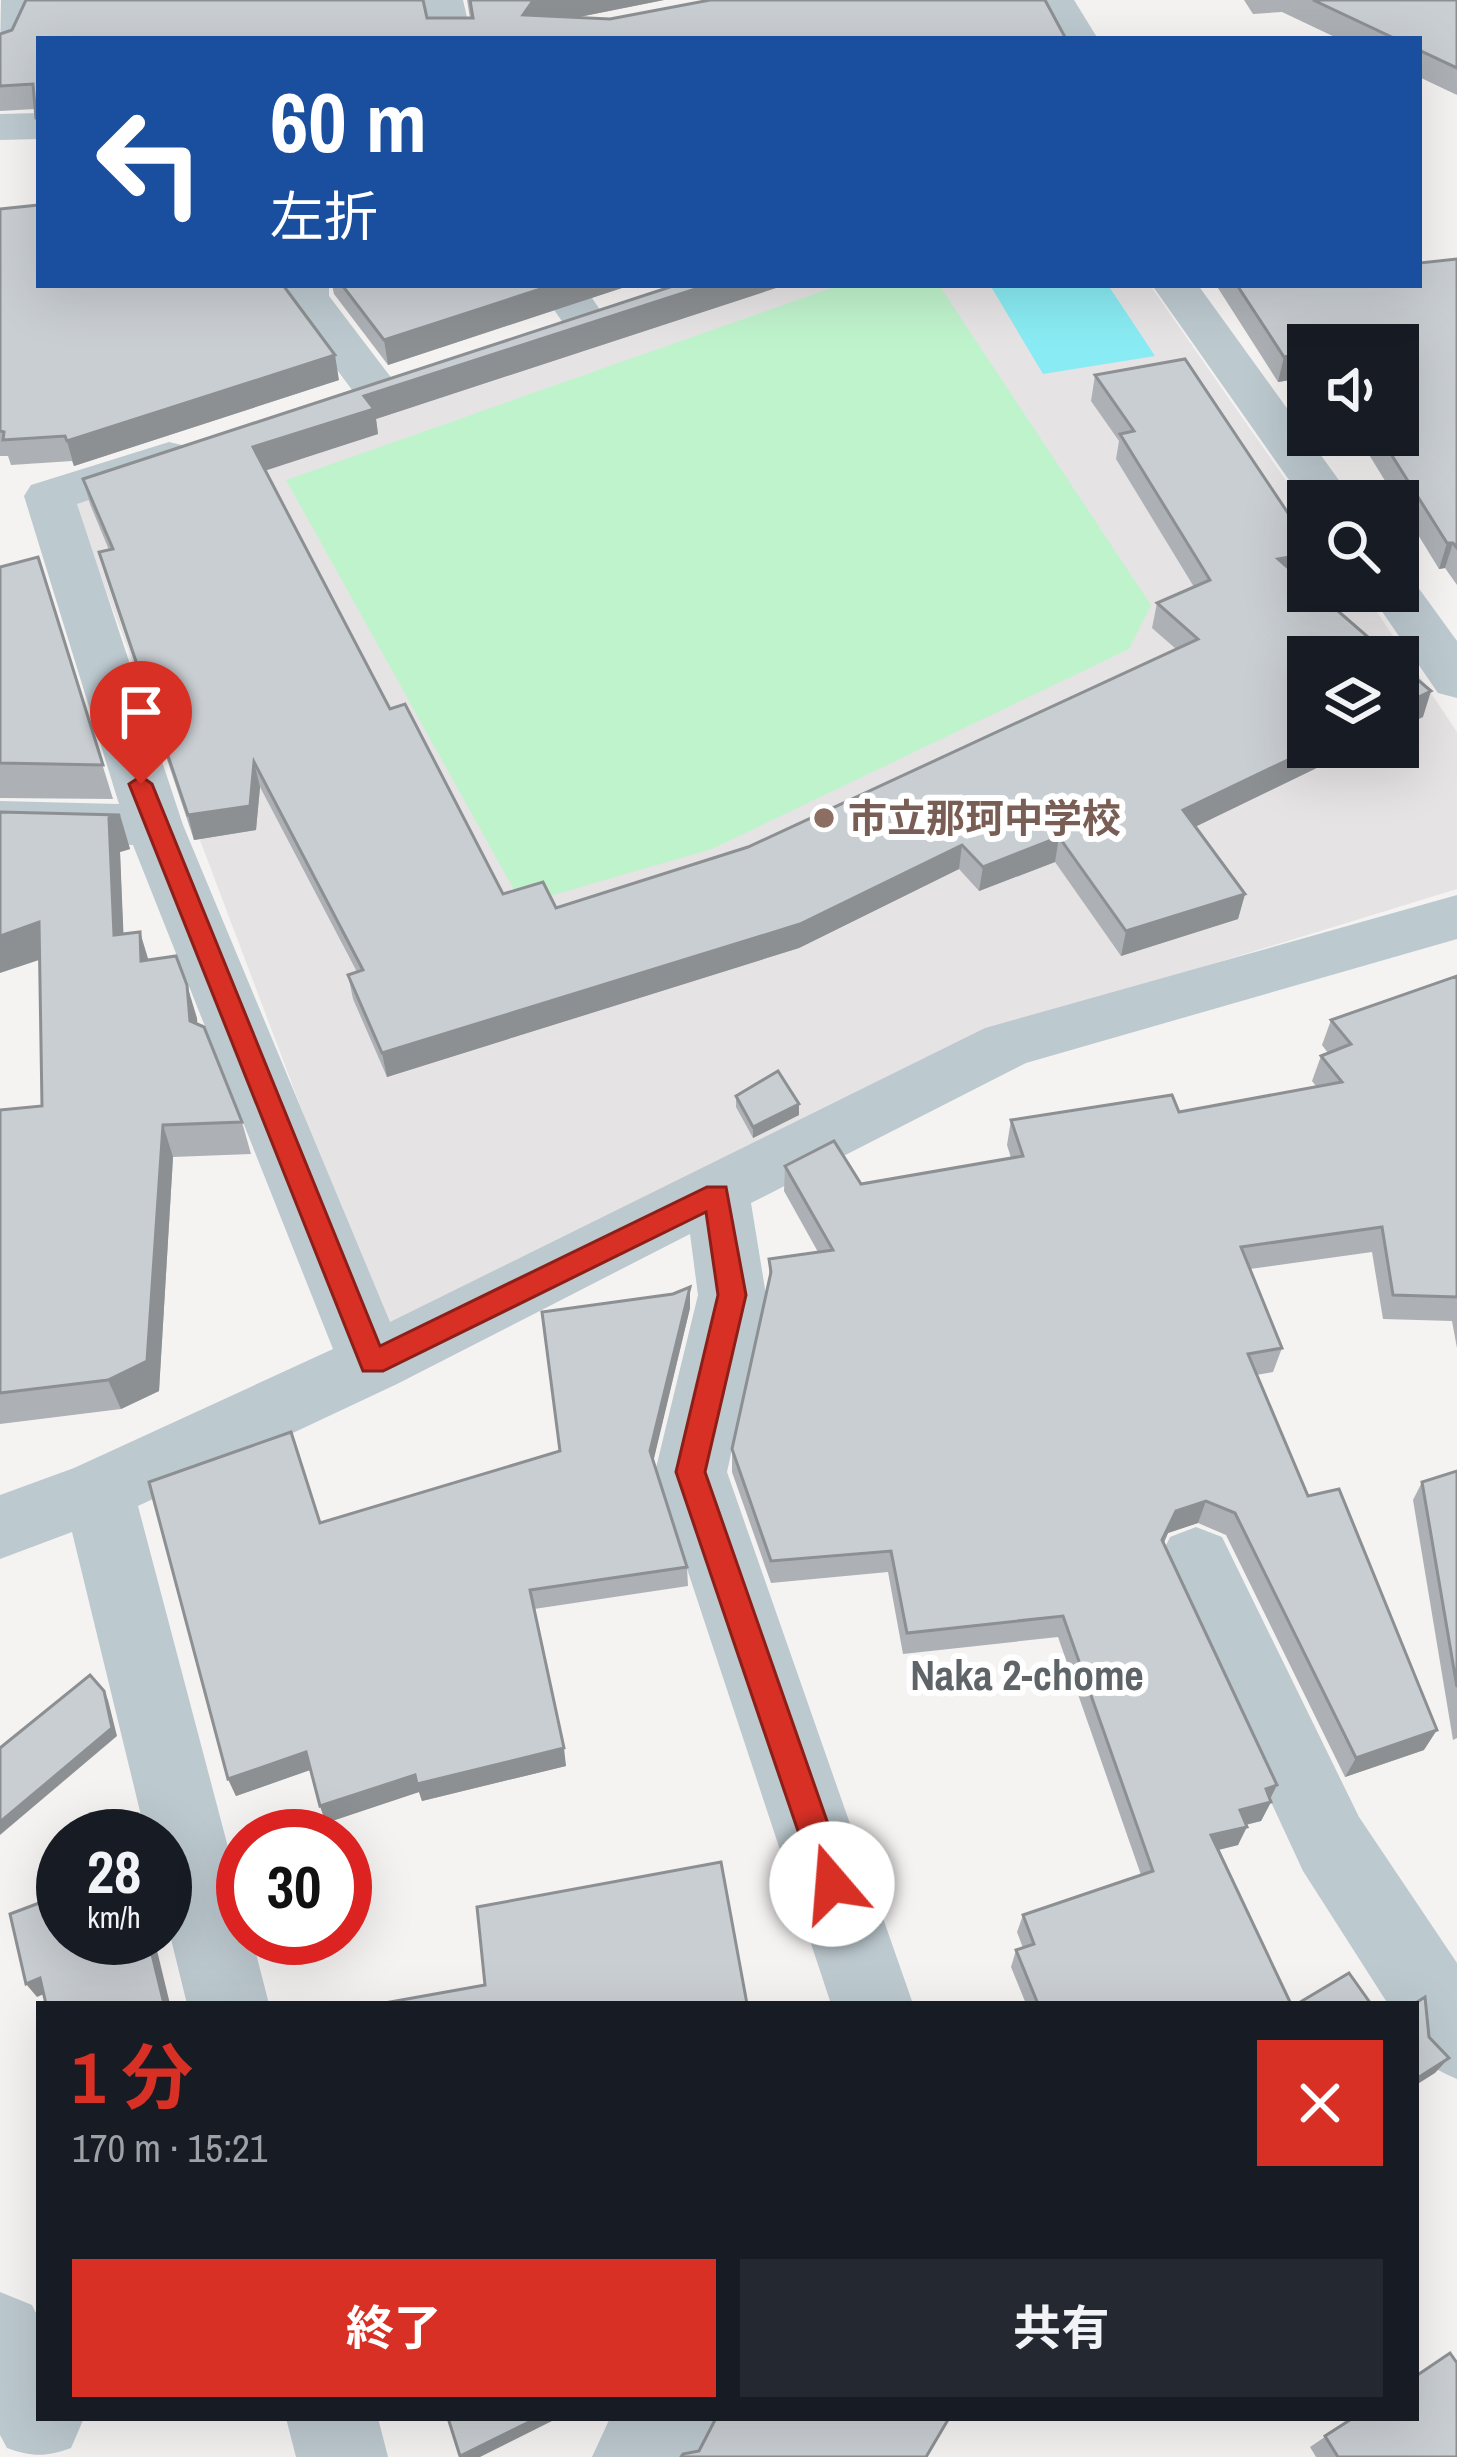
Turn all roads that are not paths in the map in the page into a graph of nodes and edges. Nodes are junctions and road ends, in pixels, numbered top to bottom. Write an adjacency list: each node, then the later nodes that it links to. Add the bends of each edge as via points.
1 (21, 0): 6 (street)
2 (443, 0): 4 (street)
3 (1054, 0): 5 (street)
4 (451, 36)
5 (1076, 36)
6 (0, 43)
7 (36, 126): 8 (street)
8 (0, 127)
9 (307, 288): 11 (street)
10 (1177, 288): 13 (street)
11 (375, 388)
12 (223, 439): 17 (street, via 49,496)
13 (1314, 480)
14 (1409, 612): 15 (street)
15 (1457, 680)
16 (0, 820): 17 (street)
17 (154, 825): 20 (street)
18 (1457, 917): 19 (street, via 1007,1045)
19 (717, 1194): 20 (street); 25 (street, via 732,1295 691,1472)
20 (373, 1363): 21 (street)
21 (98, 1491): 22 (street); 24 (street)
22 (0, 1527)
23 (1196, 1560): 26 (street, via 1331,1844)
24 (226, 2001)
25 (871, 2001)
26 (1457, 2037)
27 (0, 2337): 28 (street)
28 (36, 2411)
29 (41, 2421): 32 (street)
30 (333, 2421): 33 (street)
31 (667, 2421): 34 (street)
32 (59, 2457)
33 (342, 2457)
34 (638, 2457)

